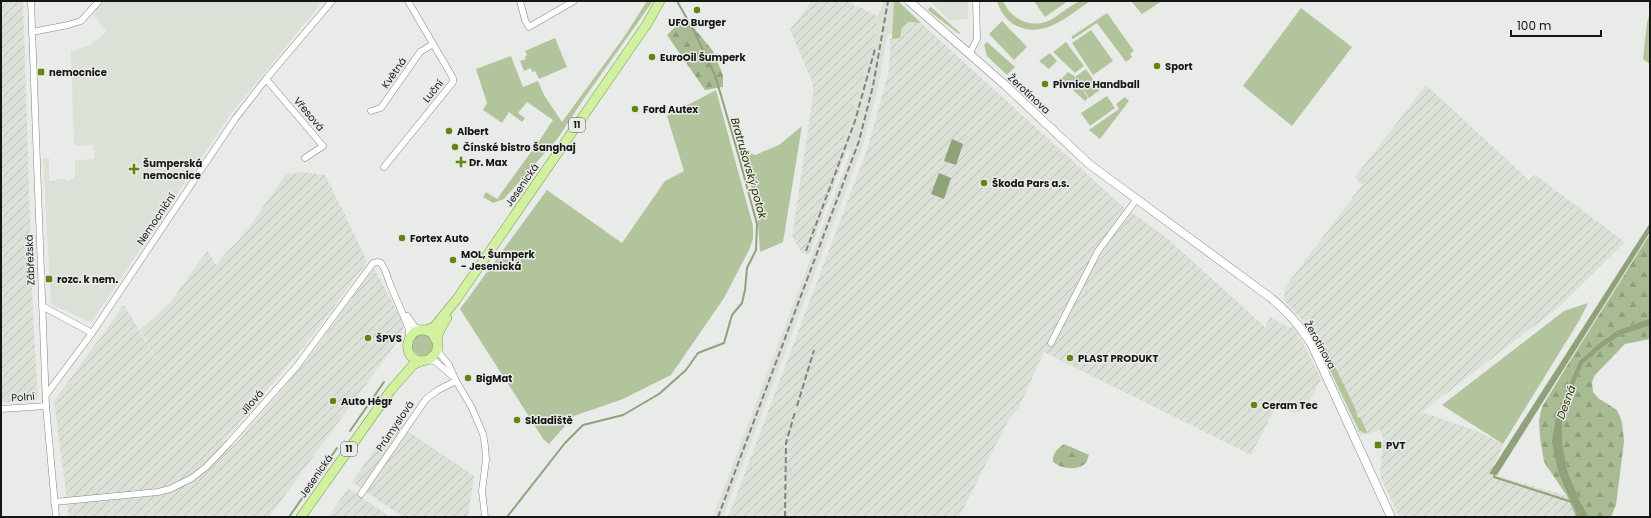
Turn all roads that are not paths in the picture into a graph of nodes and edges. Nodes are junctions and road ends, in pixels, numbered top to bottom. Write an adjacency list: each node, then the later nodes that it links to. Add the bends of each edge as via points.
1 (31, 1): 12 (street, Zábřežská)
2 (99, 1): 12 (street, via 82,21)
3 (332, 1): 15 (street, Nemocniční)
4 (408, 1): 13 (street, Luční)
5 (520, 1): 6 (street, via 529,27)
6 (574, 1)
7 (660, 1): 11 (main road, Jesenická / 11)
8 (668, 1): 11 (main road, Jesenická / 11)
9 (909, 1): 14 (street, Žerotínova)
10 (976, 1): 14 (street, via 977,39)
11 (647, 24): 20 (main road, Jesenická / 11)
12 (32, 32): 22 (street, Zábřežská)
13 (433, 44): 16 (street, Květná, via 420,52 381,108); 18 (street, Luční, via 453,82)
14 (970, 53): 19 (street, Žerotínova, via 1089,164)
15 (266, 78): 17 (street, Vřesová, via 323,146); 24 (street, Nemocniční, via 235,119)
16 (371, 111)
17 (305, 158)
18 (384, 167)
19 (1136, 200): 26 (street, via 1098,251); 40 (street, Žerotínova, via 1271,298 1298,324 1315,352)
20 (456, 300): 23 (main road, Jesenická / 11, via 434,327); 27 (main road, Jesenická / 11, via 438,333)
21 (399, 304): 23 (street, Jílová, via 415,327); 25 (street, Jílová, via 410,330); 36 (street, Jílová, via 384,266 378,262 373,263 297,366 229,444 192,478 158,492)
22 (42, 306): 24 (street); 32 (street, Zábřežská)
23 (425, 330): 25 (main road, Jesenická / 11, via 415,332); 27 (main road, via 432,333)
24 (92, 333): 32 (street, Nemocniční)
25 (408, 339): 28 (main road, Jesenická / 11)
26 (1051, 343)
27 (438, 345): 29 (main road, Jesenická / 11, via 433,357); 30 (street, via 439,352 449,365)
28 (408, 349): 29 (main road, via 412,356); 31 (main road, Jesenická / 11, via 407,361)
29 (424, 361): 30 (street, via 435,361); 31 (main road, Jesenická / 11, via 414,365)
30 (456, 381): 35 (street, Průmyslová, via 426,399); 39 (street, via 471,406 483,434 486,460 482,491)
31 (391, 390): 38 (main road, Jesenická / 11)
32 (46, 395): 33 (street, Zábřežská)
33 (46, 406): 34 (street, Polní); 36 (street, Zábřežská)
34 (1, 409)
35 (360, 494)
36 (54, 502): 37 (street, Zábřežská)
37 (56, 517)
38 (301, 517)
39 (485, 517)
40 (1390, 517)

